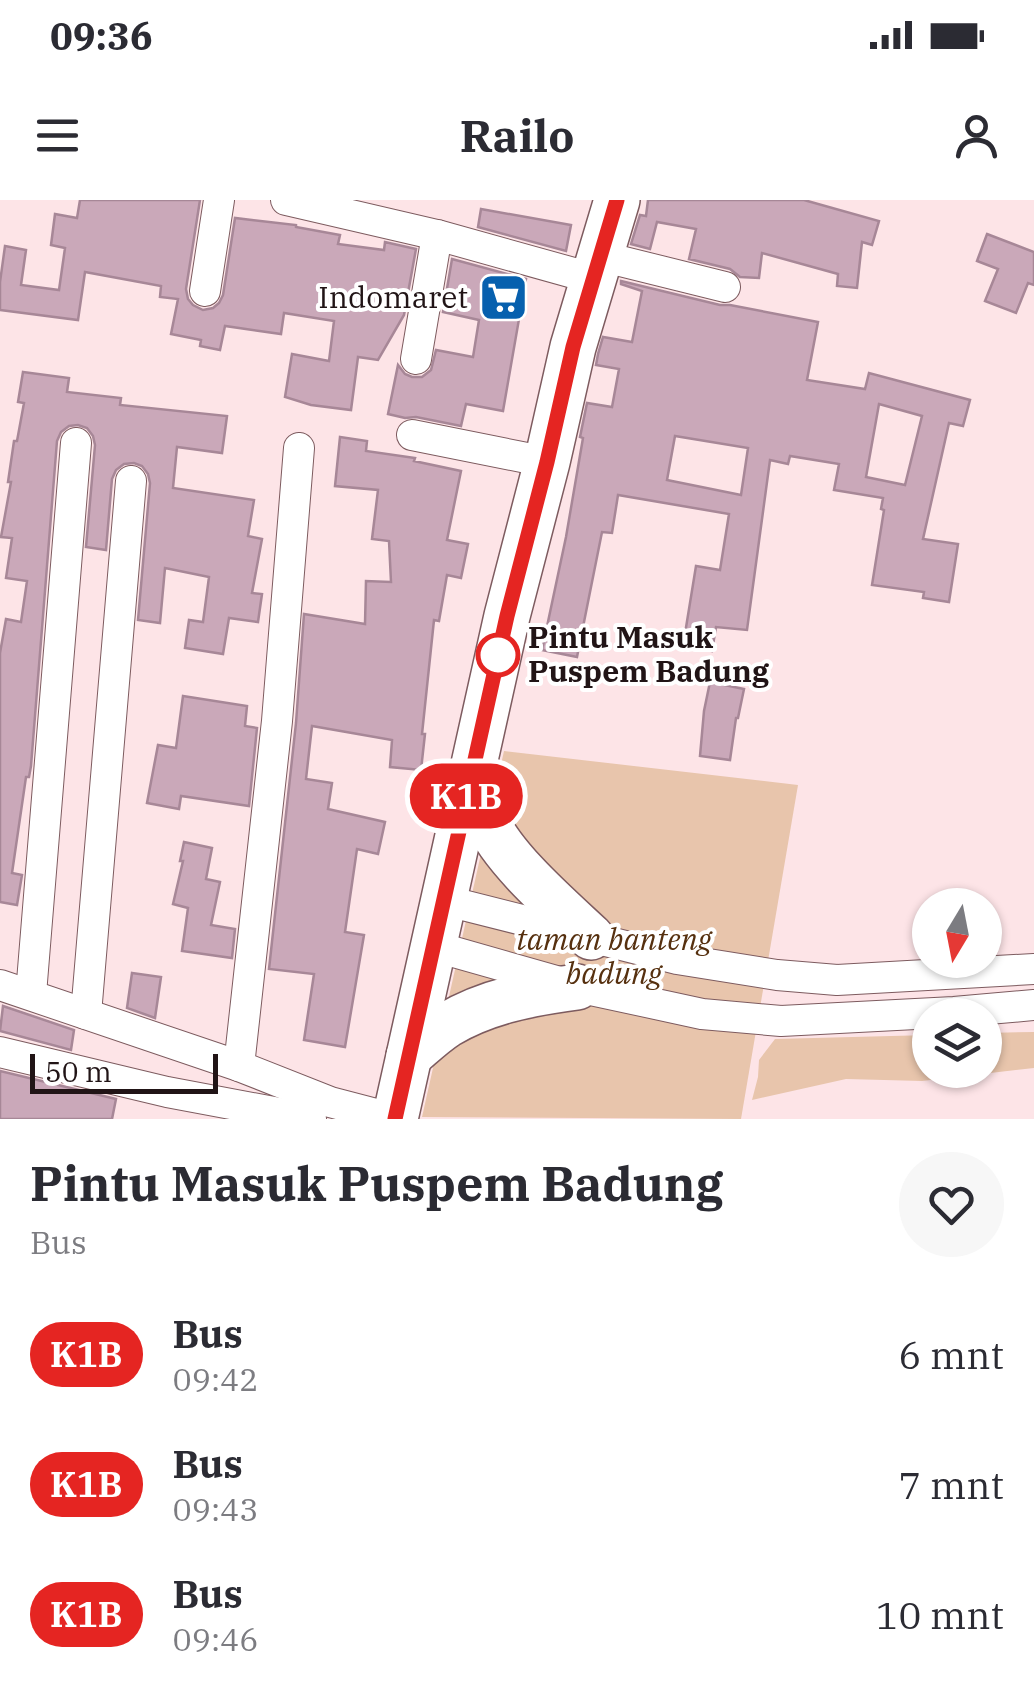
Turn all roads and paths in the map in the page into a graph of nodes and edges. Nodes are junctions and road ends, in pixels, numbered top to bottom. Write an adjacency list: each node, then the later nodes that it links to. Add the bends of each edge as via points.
1 (219, 200): 7 (street)
2 (286, 200): 4 (street)
3 (617, 200): 5 (highway)
4 (437, 235): 5 (street); 8 (street)
5 (598, 268): 6 (street); 12 (highway)
6 (725, 288)
7 (206, 291)
8 (416, 358)
9 (412, 435): 12 (street)
10 (76, 443): 22 (street)
11 (299, 448): 28 (street)
12 (547, 462): 14 (highway)
13 (131, 481): 25 (street)
14 (474, 761): 15 (highway); 16 (highway, via 478,799 496,839)
15 (443, 900): 16 (street); 17 (highway)
16 (591, 937): 18 (street)
17 (433, 946): 21 (street); 27 (highway)
18 (677, 958): 19 (street, via 837,980); 24 (street)
19 (1034, 969)
20 (0, 985): 22 (street)
21 (577, 987): 24 (street); 27 (highway, via 522,994 484,1008 446,1026)
22 (30, 994): 25 (street)
23 (1034, 1005): 24 (street, via 781,1021)
24 (670, 1009)
25 (86, 1014): 28 (street)
26 (0, 1052): 29 (street)
27 (409, 1056): 31 (highway)
28 (239, 1066): 31 (street)
29 (164, 1106): 30 (street)
30 (311, 1119)
31 (395, 1119)

